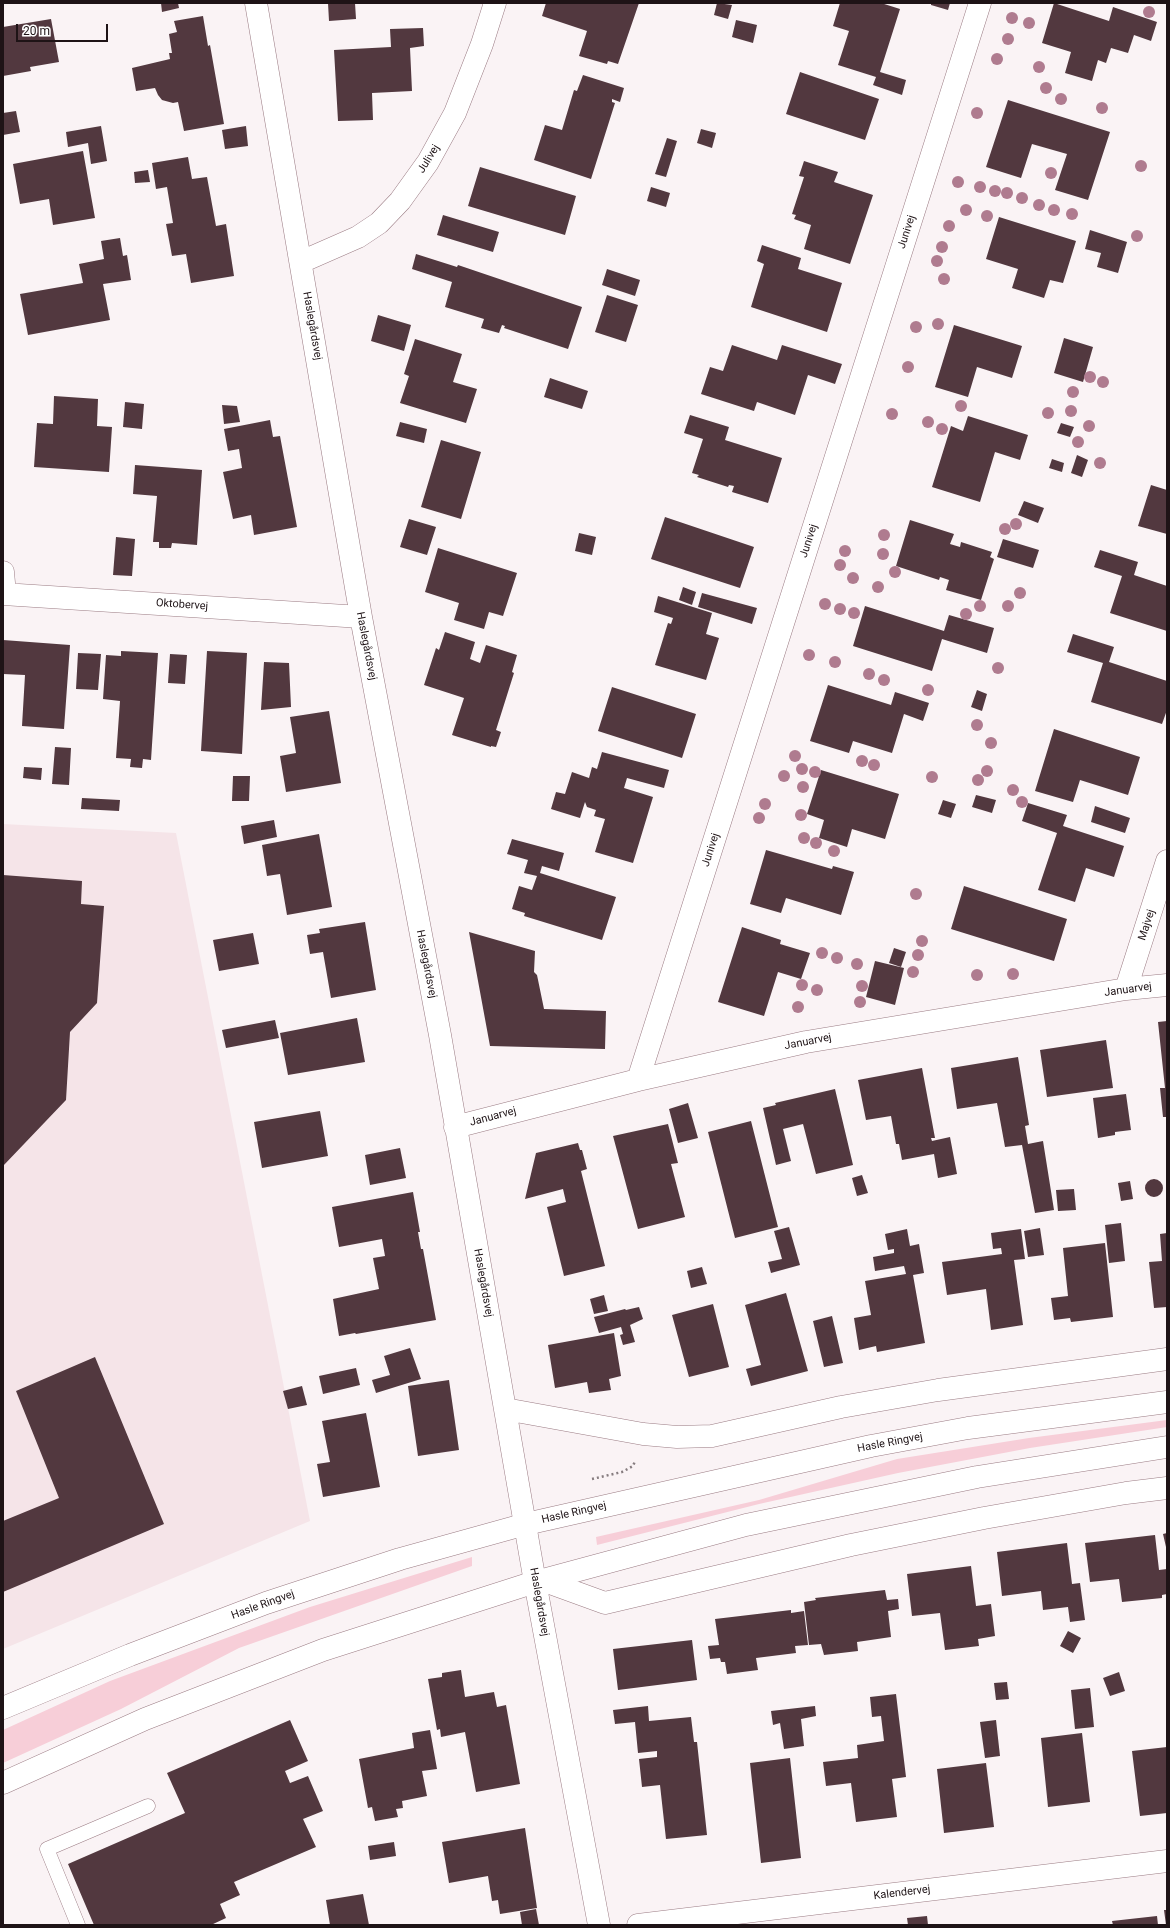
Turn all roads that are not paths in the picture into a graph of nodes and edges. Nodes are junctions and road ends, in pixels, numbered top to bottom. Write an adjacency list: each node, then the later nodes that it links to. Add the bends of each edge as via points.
1 (256, 3): 4 (street, Haslegårdsvej)
2 (494, 3): 4 (street, Julivej, via 482,44 455,113 428,162 400,201 379,223 358,237)
3 (980, 3): 11 (street, Junivej)
4 (301, 262): 7 (street, Haslegårdsvej)
5 (3, 572): 6 (street)
6 (4, 594): 7 (street, Oktobervej)
7 (361, 617): 12 (street, Haslegårdsvej)
8 (1167, 861): 10 (street, Majvej)
9 (1167, 985): 10 (street, Januarvej)
10 (1126, 989): 11 (street, Januarvej, via 806,1042)
11 (638, 1080): 12 (street, Januarvej)
12 (455, 1127): 15 (street, Haslegårdsvej)
13 (1167, 1359): 15 (street, via 938,1390 841,1407 712,1436 677,1437 643,1434)
14 (1167, 1402): 18 (street, Hasle Ringvej, via 968,1428 871,1446)
15 (505, 1409): 18 (street, Haslegårdsvej)
16 (1167, 1447): 19 (street, via 977,1477 746,1524)
17 (1167, 1488): 19 (street, via 984,1518 851,1545 605,1602 550,1583)
18 (526, 1524): 19 (street, Haslegårdsvej); 20 (street, Hasle Ringvej, via 400,1559 266,1603 130,1655)
19 (535, 1582): 21 (street, via 323,1650 145,1719); 25 (street, Haslegårdsvej)
20 (3, 1708)
21 (3, 1783)
22 (148, 1806): 24 (lane, via 47,1850)
23 (1167, 1861): 26 (street, Kalendervej)
24 (78, 1925)
25 (599, 1925)
26 (638, 1925)

